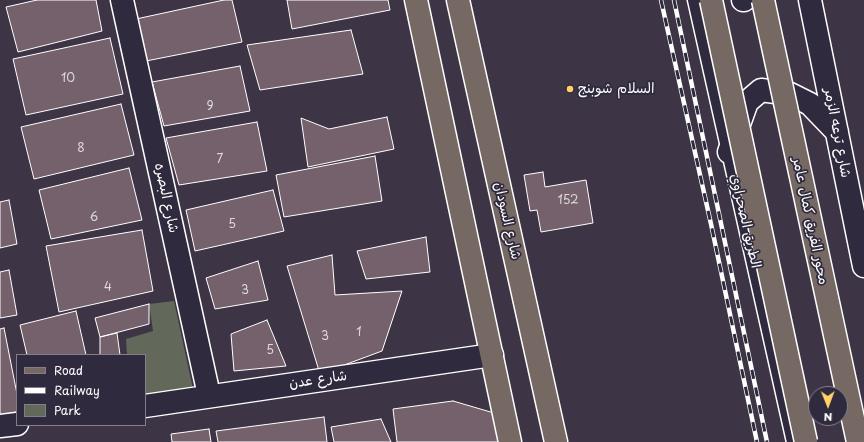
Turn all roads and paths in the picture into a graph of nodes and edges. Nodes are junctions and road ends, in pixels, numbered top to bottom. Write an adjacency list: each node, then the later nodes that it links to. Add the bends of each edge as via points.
1 (122, 0): 12 (street, شارع البصره)
2 (416, 0): 11 (main road)
3 (458, 0): 17 (main road, شارع السودان)
4 (696, 0): 9 (lane, الطريق الصحراوي)
5 (711, 0): 19 (main road, bridge)
6 (763, 0): 20 (main road, محور الفريق كمال عامر, bridge)
7 (810, 0): 8 (street, شارع ترعه الزمر)
8 (837, 132): 9 (street, via 810,104 790,94 761,90 747,102); 10 (street, شارع ترعه الزمر)
9 (730, 152): 18 (lane, الطريق الصحراوي)
10 (864, 266)
11 (492, 355): 12 (street, شارع عدن); 16 (main road)
12 (209, 395): 13 (street, شارع عدن)
13 (146, 406)
14 (16, 424): 15 (street)
15 (0, 426)
16 (510, 442)
17 (556, 442)
18 (794, 442)
19 (806, 442)
20 (858, 442)

